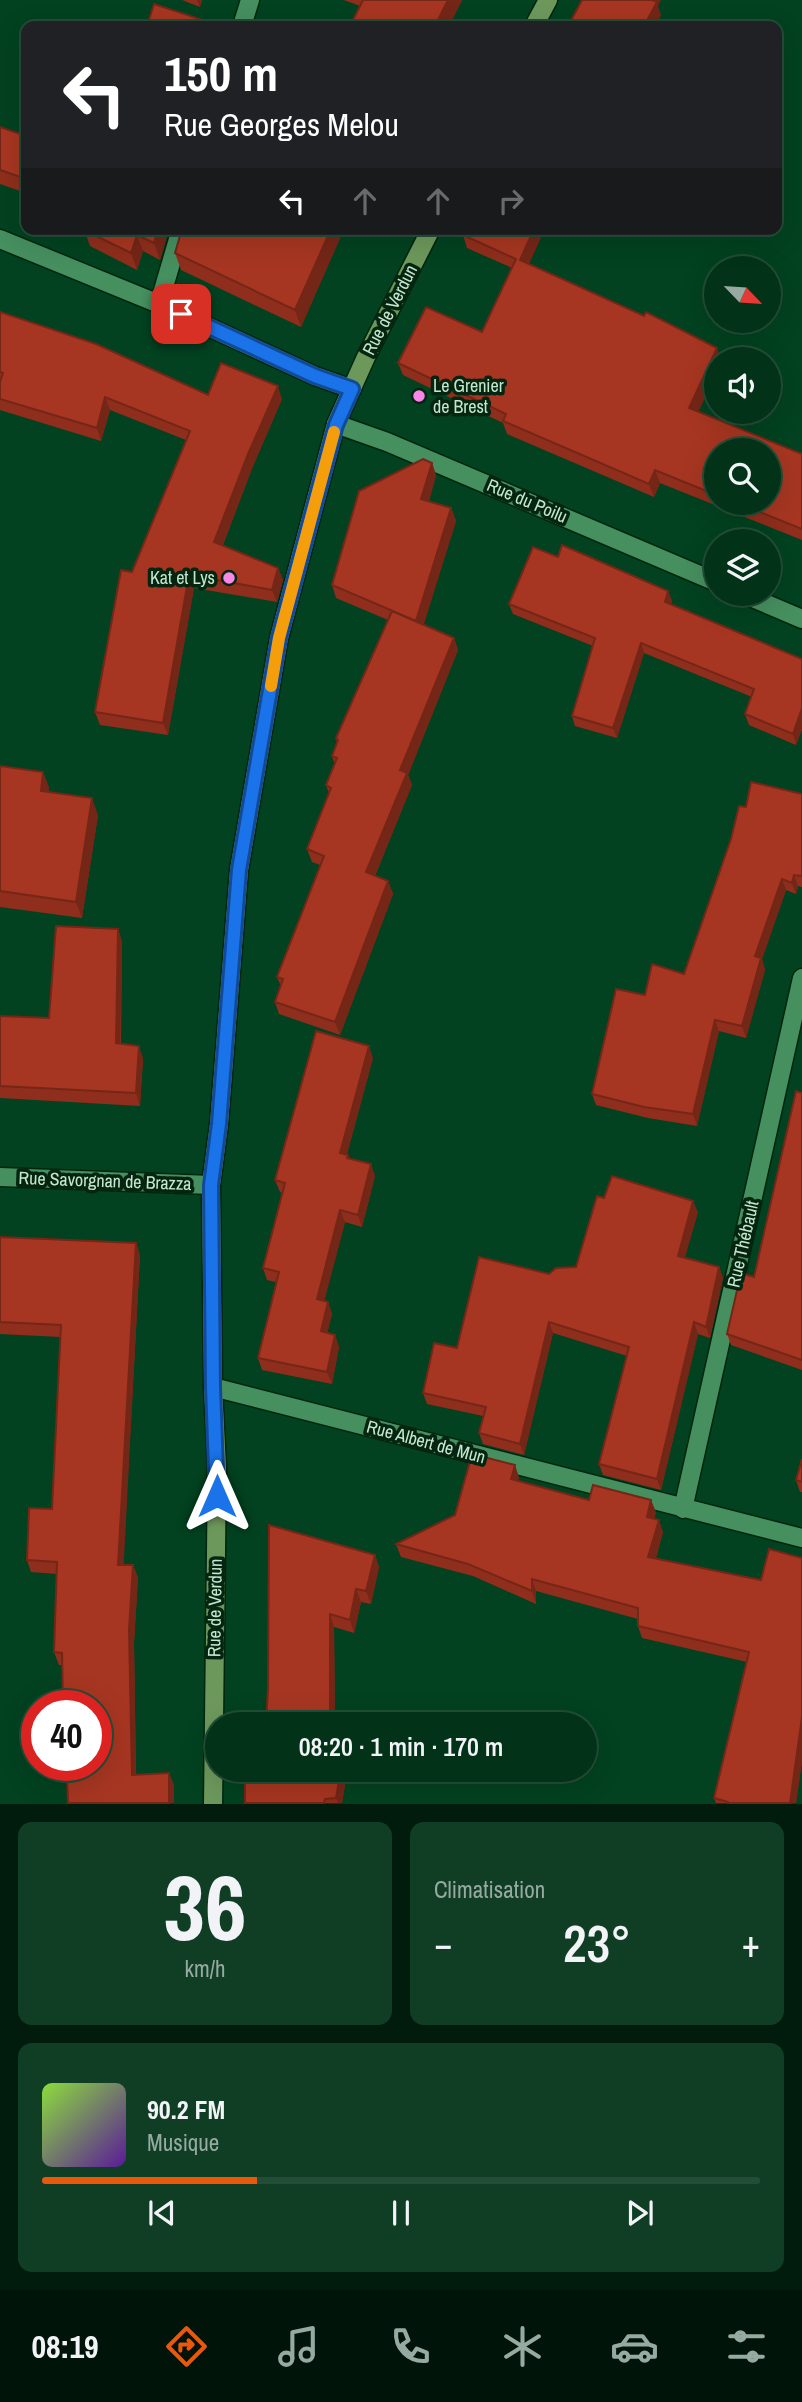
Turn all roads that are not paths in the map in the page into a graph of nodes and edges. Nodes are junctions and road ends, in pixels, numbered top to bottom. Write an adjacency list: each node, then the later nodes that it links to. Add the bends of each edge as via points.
1 (250, 0): 3 (street)
2 (548, 0): 4 (street)
3 (244, 21)
4 (537, 21)
5 (179, 235): 8 (street)
6 (428, 235): 9 (street, Rue de Verdun)
7 (0, 239): 8 (street)
8 (159, 304): 9 (street)
9 (352, 389): 10 (street, Rue de Verdun)
10 (336, 425): 11 (street, Rue du Poilu, via 387,442); 16 (street, Rue de Verdun, via 279,638 239,870)
11 (704, 577)
12 (772, 606): 13 (street)
13 (802, 619)
14 (802, 978): 18 (street, Rue Thébault)
15 (0, 1177): 16 (street, Rue Savorgnan de Brazza)
16 (211, 1185): 17 (street, Rue de Verdun)
17 (213, 1387): 18 (street, Rue Albert de Mun); 20 (street, Rue de Verdun, via 217,1468)
18 (683, 1509): 19 (street, Rue Albert de Mun)
19 (802, 1538)
20 (212, 1804)

